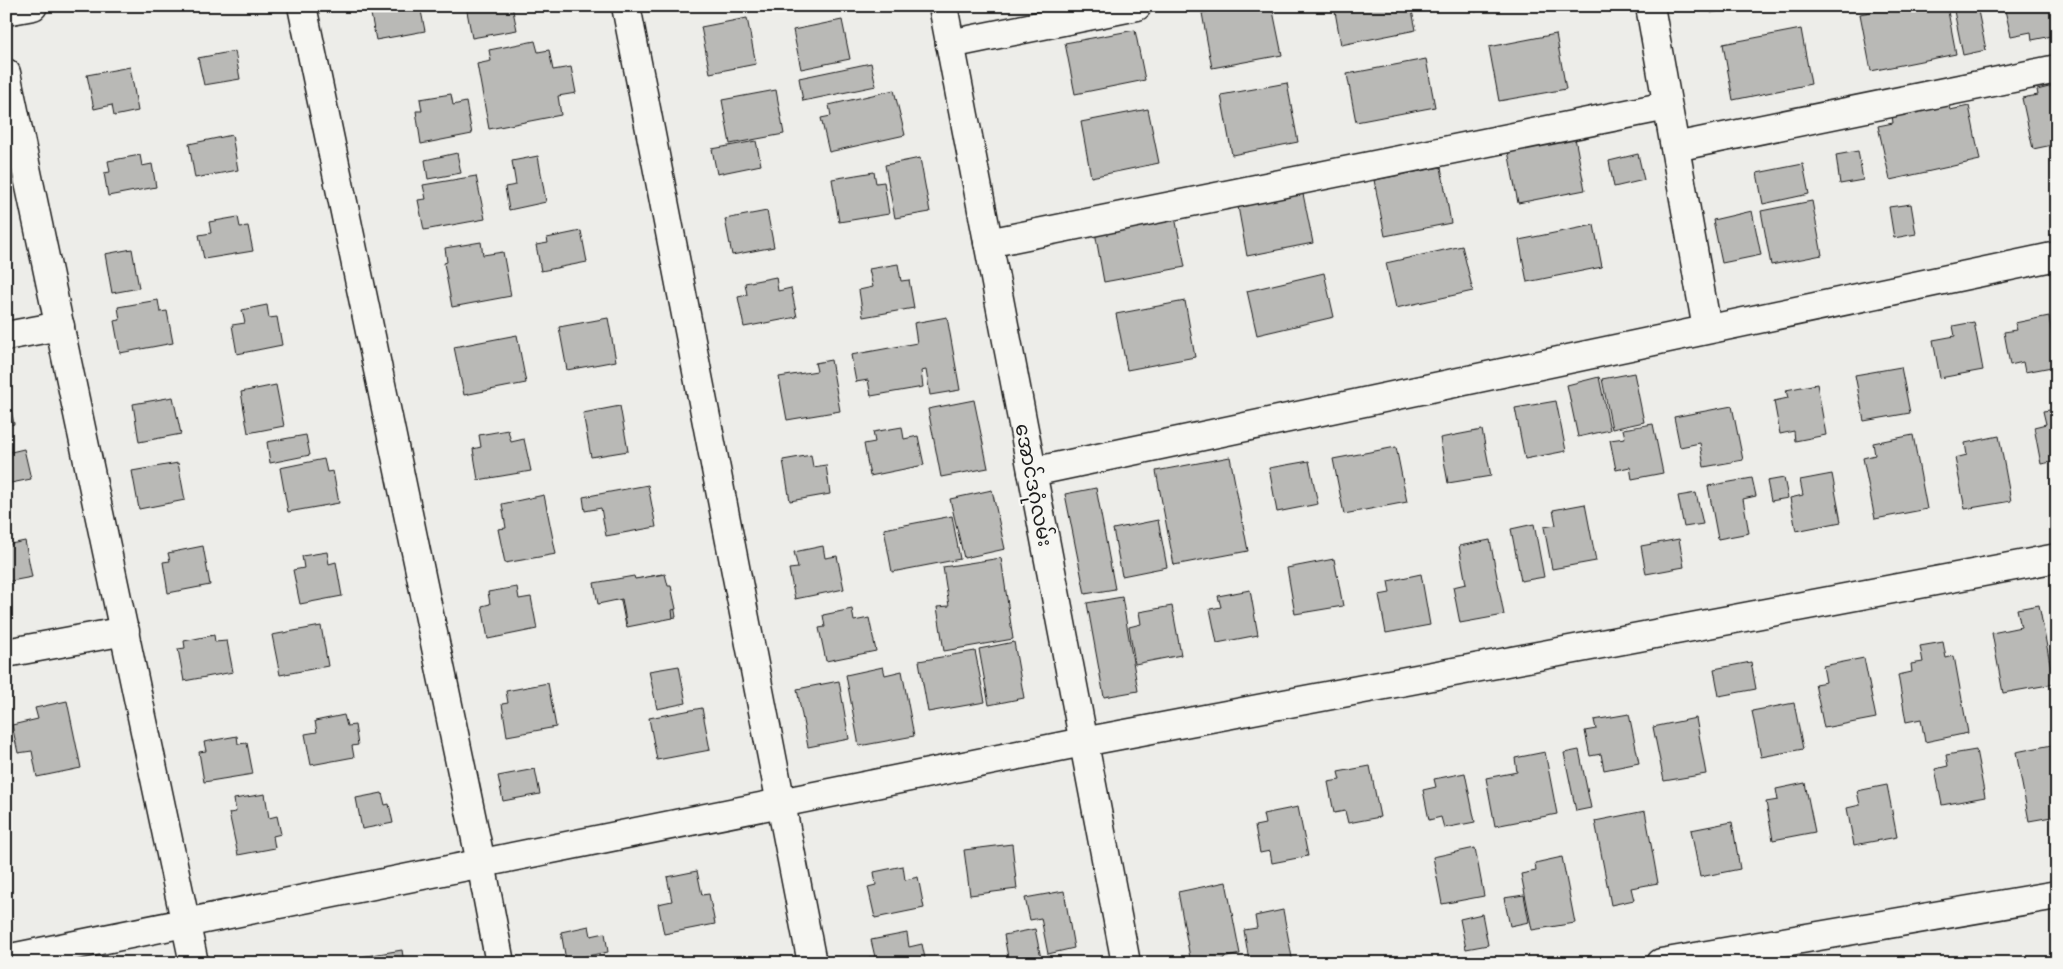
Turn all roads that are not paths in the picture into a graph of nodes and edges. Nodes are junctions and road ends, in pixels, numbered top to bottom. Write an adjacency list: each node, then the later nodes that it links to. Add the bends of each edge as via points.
1 (33, 6): 7 (street)
2 (302, 6): 24 (street)
3 (626, 6): 23 (street)
4 (943, 6): 8 (street, အောင်ဒဂုံလမ်း)
5 (1137, 6): 8 (street)
6 (1650, 6): 11 (street)
7 (6, 11)
8 (950, 44): 13 (street, အောင်ဒဂုံလမ်း)
9 (2057, 69): 12 (street)
10 (6, 73): 15 (street)
11 (1667, 106): 12 (street); 13 (street)
12 (1675, 147): 16 (street)
13 (988, 243): 18 (street, အောင်ဒဂုံလမ်း)
14 (2057, 256): 16 (street)
15 (60, 326): 17 (street); 20 (street)
16 (1707, 329): 18 (street)
17 (6, 336)
18 (1032, 472): 22 (street, အောင်ဒဂုံလမ်း)
19 (2057, 558): 22 (street)
20 (125, 631): 21 (street); 26 (street)
21 (6, 653)
22 (1083, 742): 23 (street); 31 (street, အောင်ဒဂုံလမ်း)
23 (781, 803): 24 (street); 30 (street)
24 (481, 863): 26 (street); 29 (street)
25 (2057, 894): 32 (street)
26 (187, 923): 27 (street); 28 (street)
27 (6, 959)
28 (194, 963)
29 (500, 963)
30 (812, 963)
31 (1126, 963)
32 (1661, 963)

